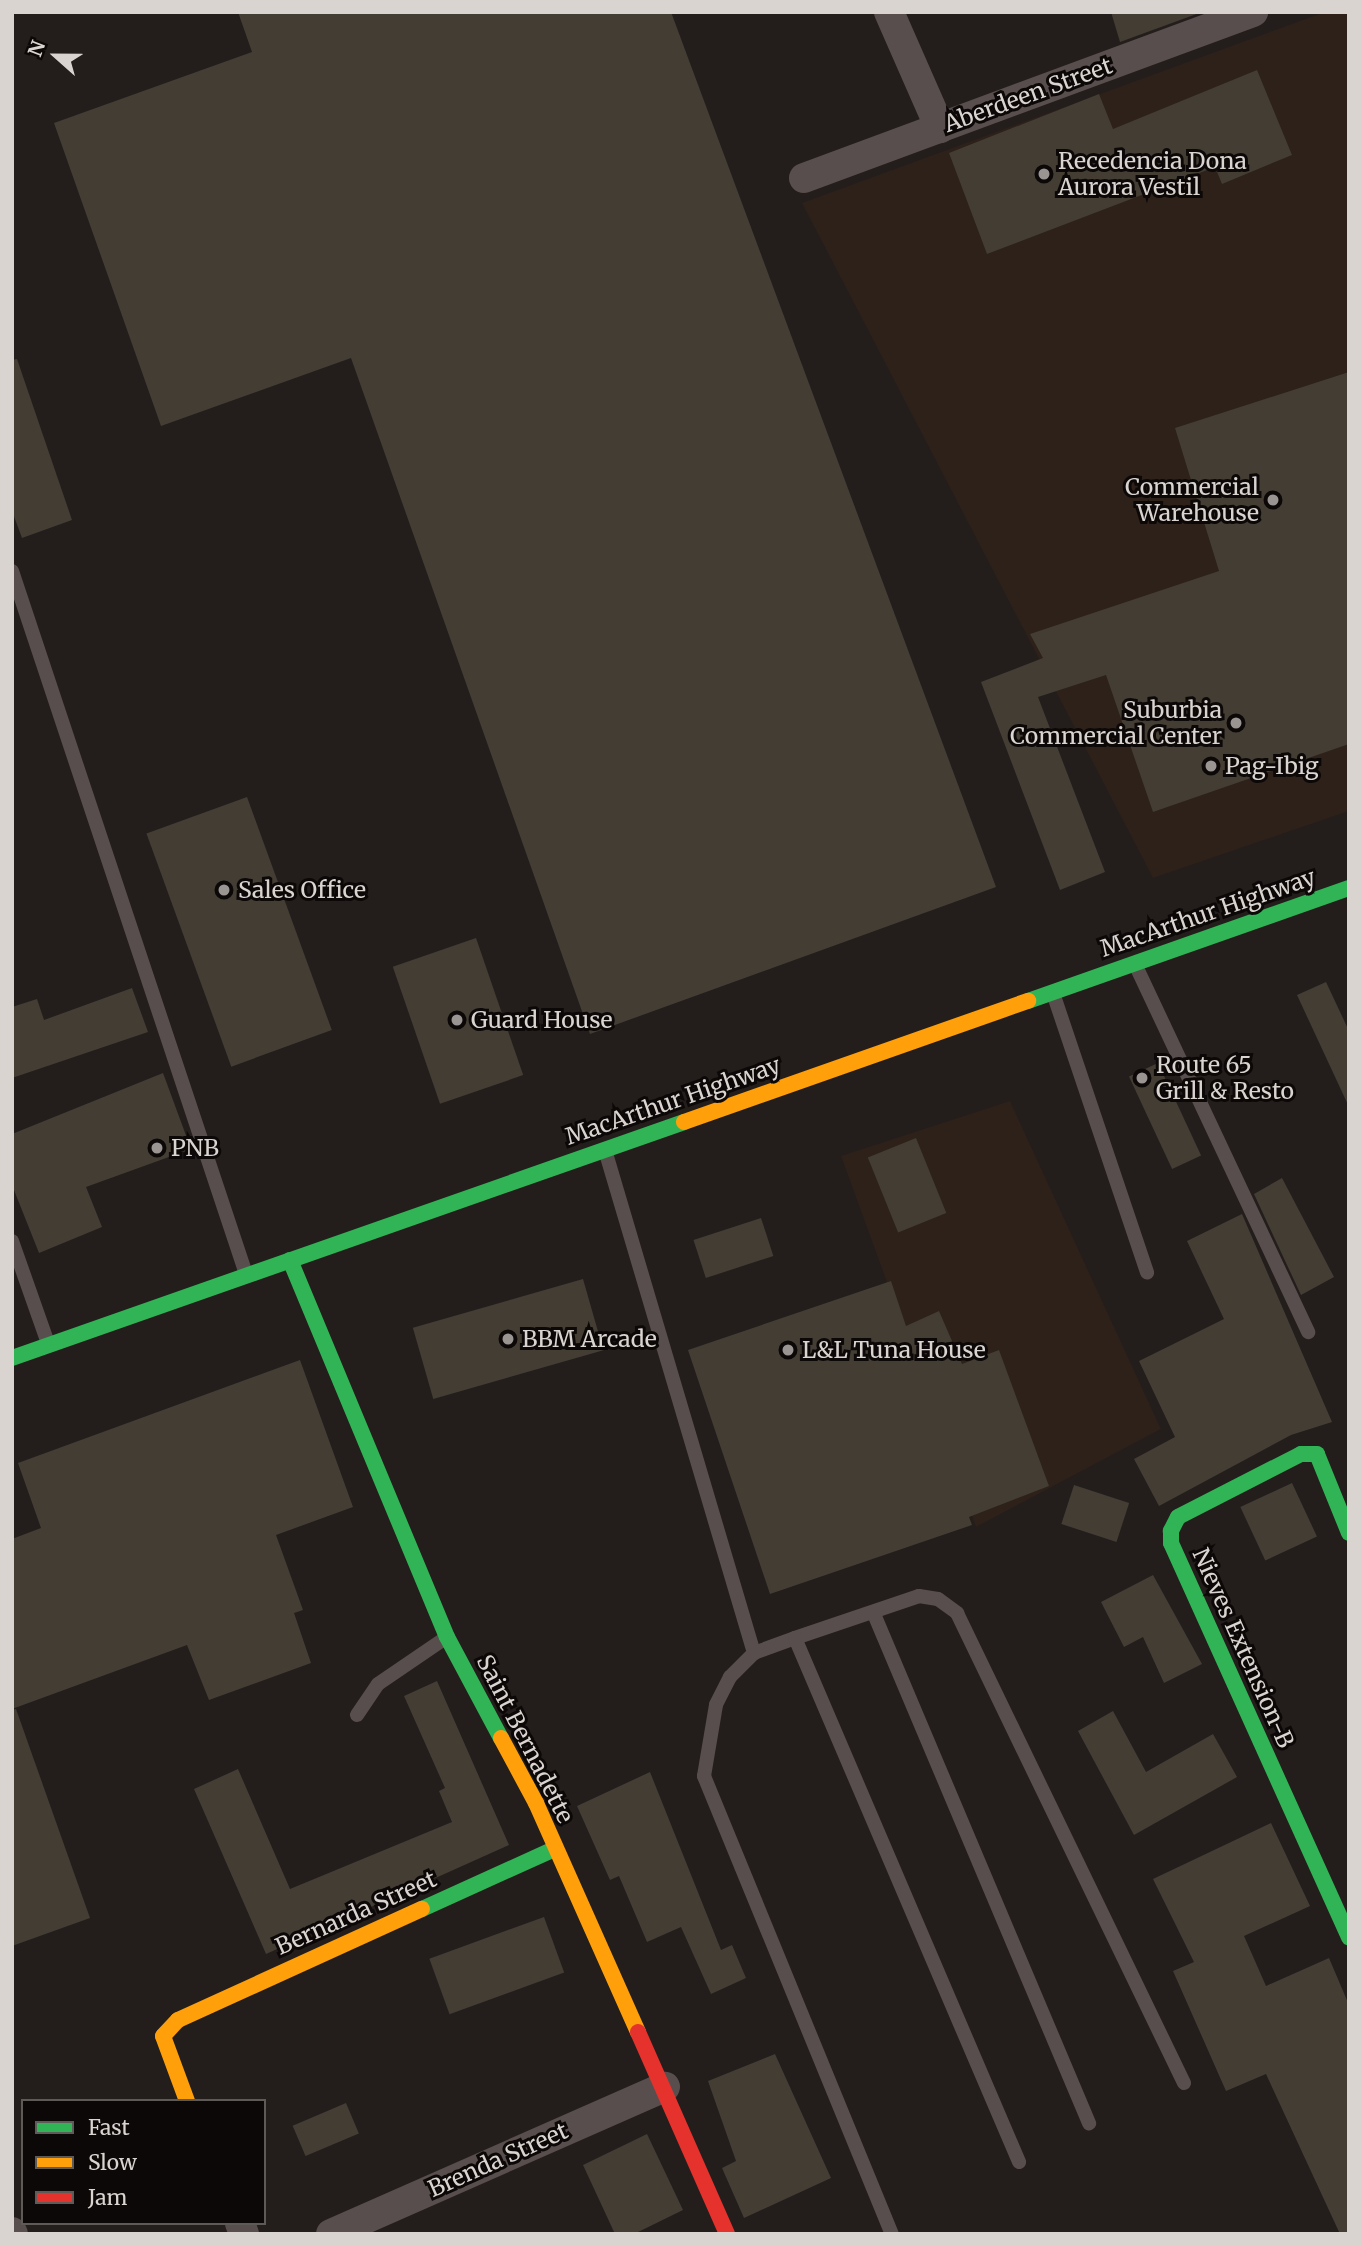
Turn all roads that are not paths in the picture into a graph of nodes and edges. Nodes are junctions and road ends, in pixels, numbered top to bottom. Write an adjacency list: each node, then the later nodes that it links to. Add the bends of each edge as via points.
1 (890, 12): 4 (street)
2 (1253, 12): 3 (street, Aberdeen Street)
3 (1216, 19): 4 (street, Aberdeen Street)
4 (940, 128): 5 (street, Aberdeen Street)
5 (804, 178)
6 (12, 571): 14 (lane)
7 (1349, 888): 8 (main road, MacArthur Highway)
8 (1135, 963): 9 (main road, MacArthur Highway); 15 (lane)
9 (1052, 992): 10 (main road, MacArthur Highway); 13 (lane)
10 (604, 1149): 12 (main road, MacArthur Highway); 22 (lane)
11 (12, 1241): 16 (lane)
12 (290, 1260): 14 (main road, MacArthur Highway); 20 (main road, Saint Bernadette)
13 (1147, 1273)
14 (246, 1275): 16 (main road, MacArthur Highway)
15 (1308, 1332)
16 (48, 1345): 17 (main road, MacArthur Highway)
17 (12, 1358)
18 (1349, 1533): 25 (main road, Nieves Extension-B, via 1317,1454 1301,1454 1178,1517 1171,1531 1171,1543)
19 (874, 1614): 21 (lane); 26 (lane, via 919,1596 938,1599 957,1613); 29 (lane)
20 (447, 1637): 23 (lane, via 378,1684); 24 (main road, Saint Bernadette, via 536,1803)
21 (795, 1638): 22 (lane); 30 (lane)
22 (754, 1653): 33 (lane, via 730,1677 716,1705 704,1776)
23 (357, 1715)
24 (554, 1849): 27 (main road, Saint Bernadette); 28 (main road, Bernarda Street, via 178,2020 163,2036)
25 (1349, 1938)
26 (1184, 2083)
27 (665, 2087): 31 (street, Brenda Street); 32 (main road, Saint Bernadette)
28 (186, 2099)
29 (1089, 2123)
30 (1019, 2162)
31 (331, 2234)
32 (727, 2234)
33 (892, 2234)

